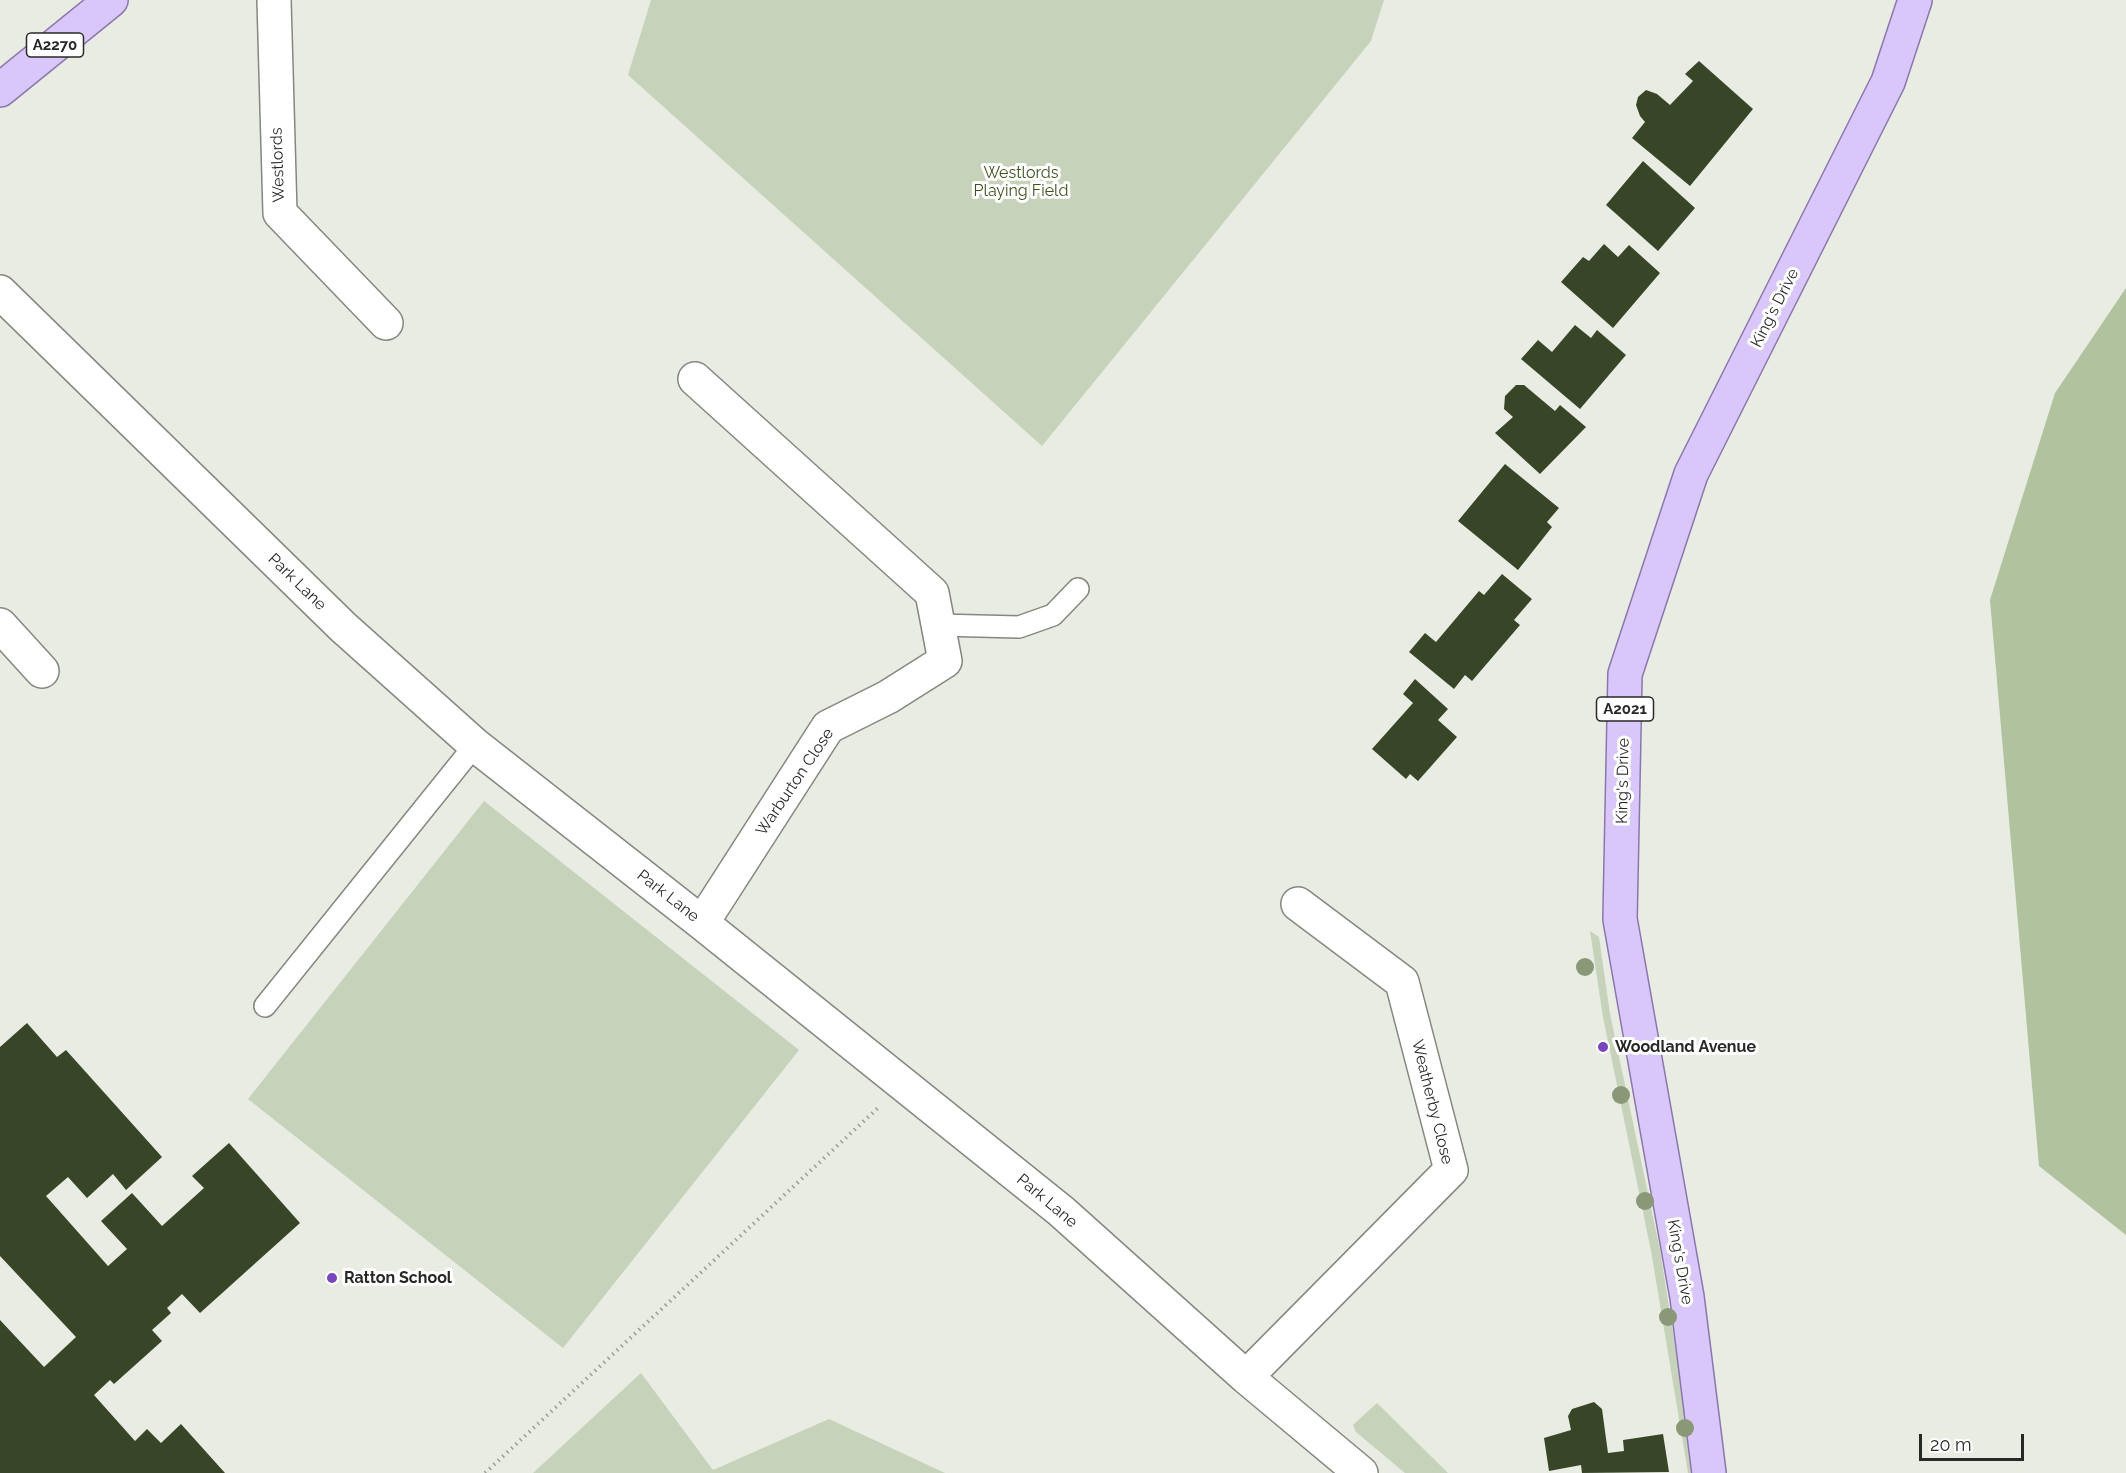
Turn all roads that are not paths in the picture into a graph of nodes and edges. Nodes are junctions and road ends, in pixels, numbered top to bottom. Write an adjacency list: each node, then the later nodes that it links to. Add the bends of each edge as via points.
1 (111, 0): 4 (main road, A2270)
2 (274, 0): 6 (street, Westlords, via 280,213)
3 (1915, 0): 18 (main road, King's Drive / A2021, via 1888,82 1691,474 1625,674 1620,919 1687,1297)
4 (0, 90)
5 (0, 292): 12 (street, Park Lane, via 343,627)
6 (386, 323)
7 (695, 379): 10 (street, Warburton Close, via 932,593)
8 (1078, 589): 10 (lane, via 1053,615 1018,627)
9 (0, 625): 11 (street)
10 (939, 625): 14 (street, Warburton Close, via 945,661 828,728)
11 (42, 671)
12 (475, 745): 14 (street, Park Lane); 15 (lane)
13 (1298, 904): 16 (street, Weatherby Close, via 1402,982 1450,1170)
14 (702, 923): 16 (street, Park Lane, via 1061,1211)
15 (265, 1006)
16 (1246, 1377): 17 (street, Park Lane)
17 (1361, 1473)
18 (1709, 1473)

